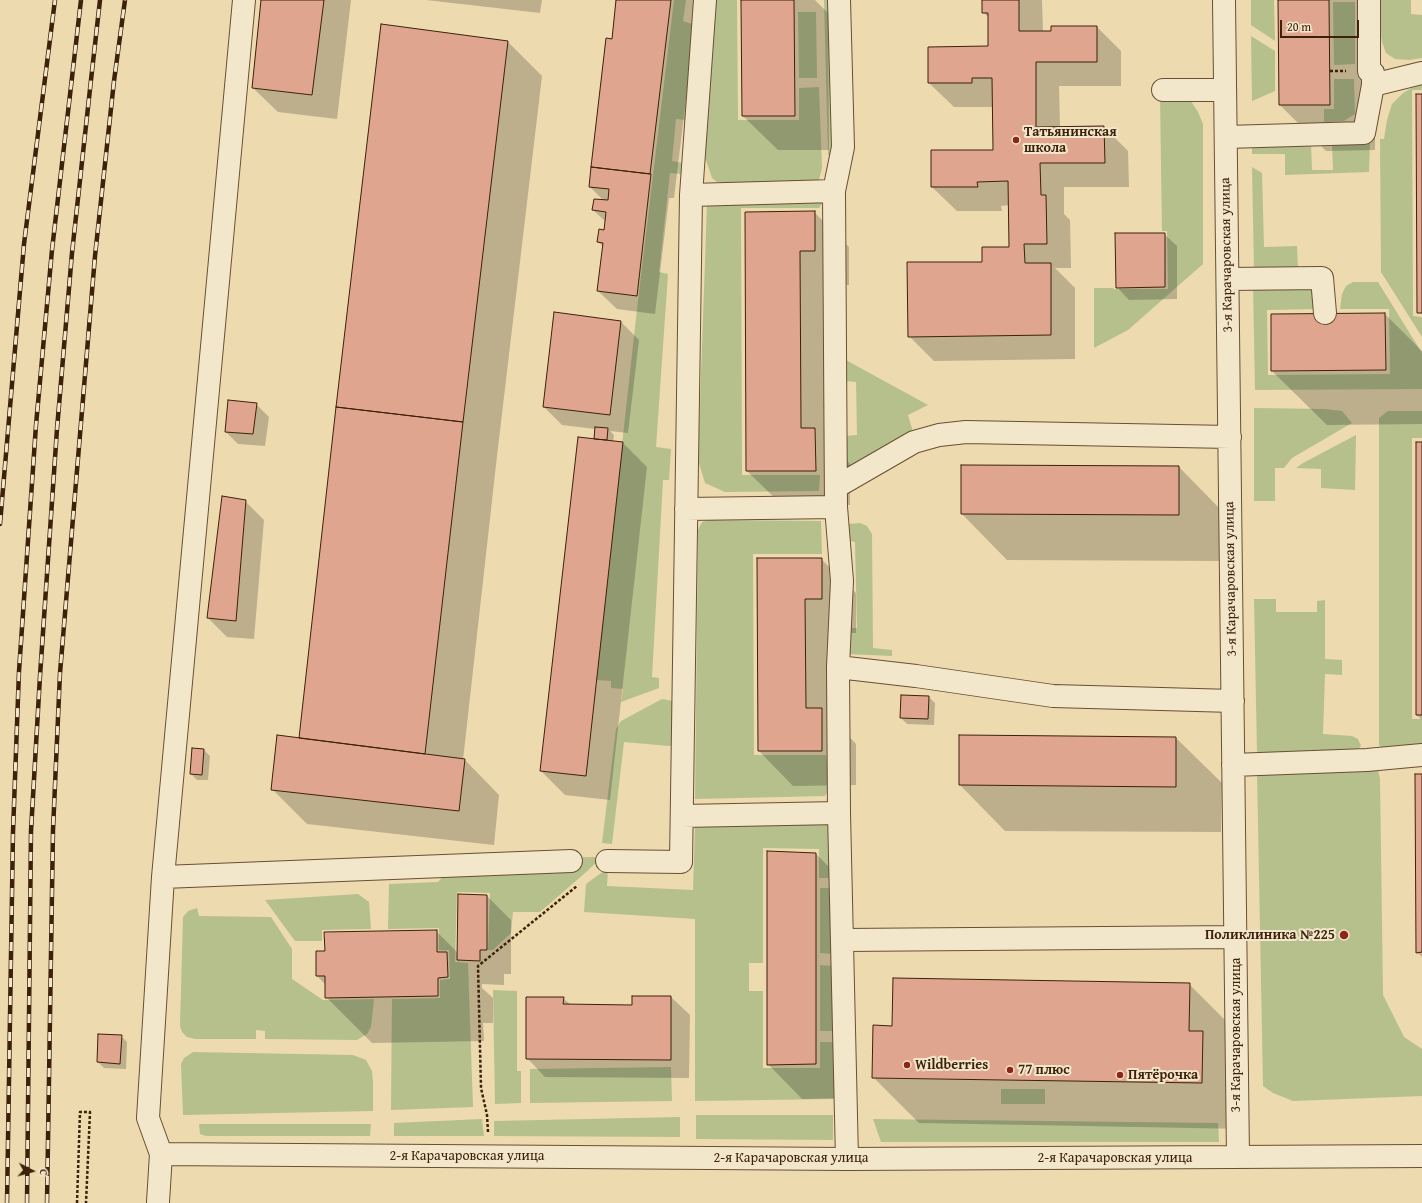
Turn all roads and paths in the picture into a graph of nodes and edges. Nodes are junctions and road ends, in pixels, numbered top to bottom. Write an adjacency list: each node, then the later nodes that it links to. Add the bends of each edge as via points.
1 (244, 0): 26 (street)
2 (705, 0): 12 (street)
3 (839, 0): 11 (street, via 843,146)
4 (1224, 0): 9 (street, 3-я Карачаровская улица)
5 (1369, 0): 7 (street, via 1369,71 1373,73)
6 (1422, 73): 7 (street)
7 (1373, 85): 10 (street, via 1364,133)
8 (1163, 90): 9 (street)
9 (1225, 90): 10 (street, 3-я Карачаровская улица)
10 (1226, 137): 13 (street, 3-я Карачаровская улица)
11 (834, 191): 12 (street); 16 (street)
12 (691, 195): 17 (street)
13 (1228, 279): 14 (street, via 1322,278); 15 (street, 3-я Карачаровская улица)
14 (1324, 313)
15 (1230, 437): 16 (street, via 966,432 939,434 914,442); 19 (street, 3-я Карачаровская улица)
16 (836, 497): 17 (street); 18 (street, via 842,581)
17 (686, 509): 23 (street)
18 (838, 667): 19 (street, via 1053,696); 22 (street)
19 (1232, 701): 21 (street, 3-я Карачаровская улица)
20 (1422, 755): 21 (street, via 1367,760)
21 (1233, 765): 27 (street, 3-я Карачаровская улица)
22 (839, 813): 23 (street); 28 (street)
23 (682, 816): 25 (street, via 681,862)
24 (571, 861): 26 (street)
25 (607, 862): 31 (path, via 478,966 481,1088 487,1115)
26 (163, 877): 29 (street, via 148,1118)
27 (1236, 936): 28 (street); 32 (street, 3-я Карачаровская улица)
28 (842, 940): 33 (street)
29 (161, 1154): 31 (street, 2-я Карачаровская улица); 34 (street)
30 (1422, 1156): 32 (street, 2-я Карачаровская улица)
31 (490, 1157): 33 (street, 2-я Карачаровская улица)
32 (1238, 1157): 33 (street, 2-я Карачаровская улица)
33 (847, 1159)
34 (158, 1202)
35 (77, 1203): 36 (path, via 80,1112 90,1112)
36 (86, 1203)

